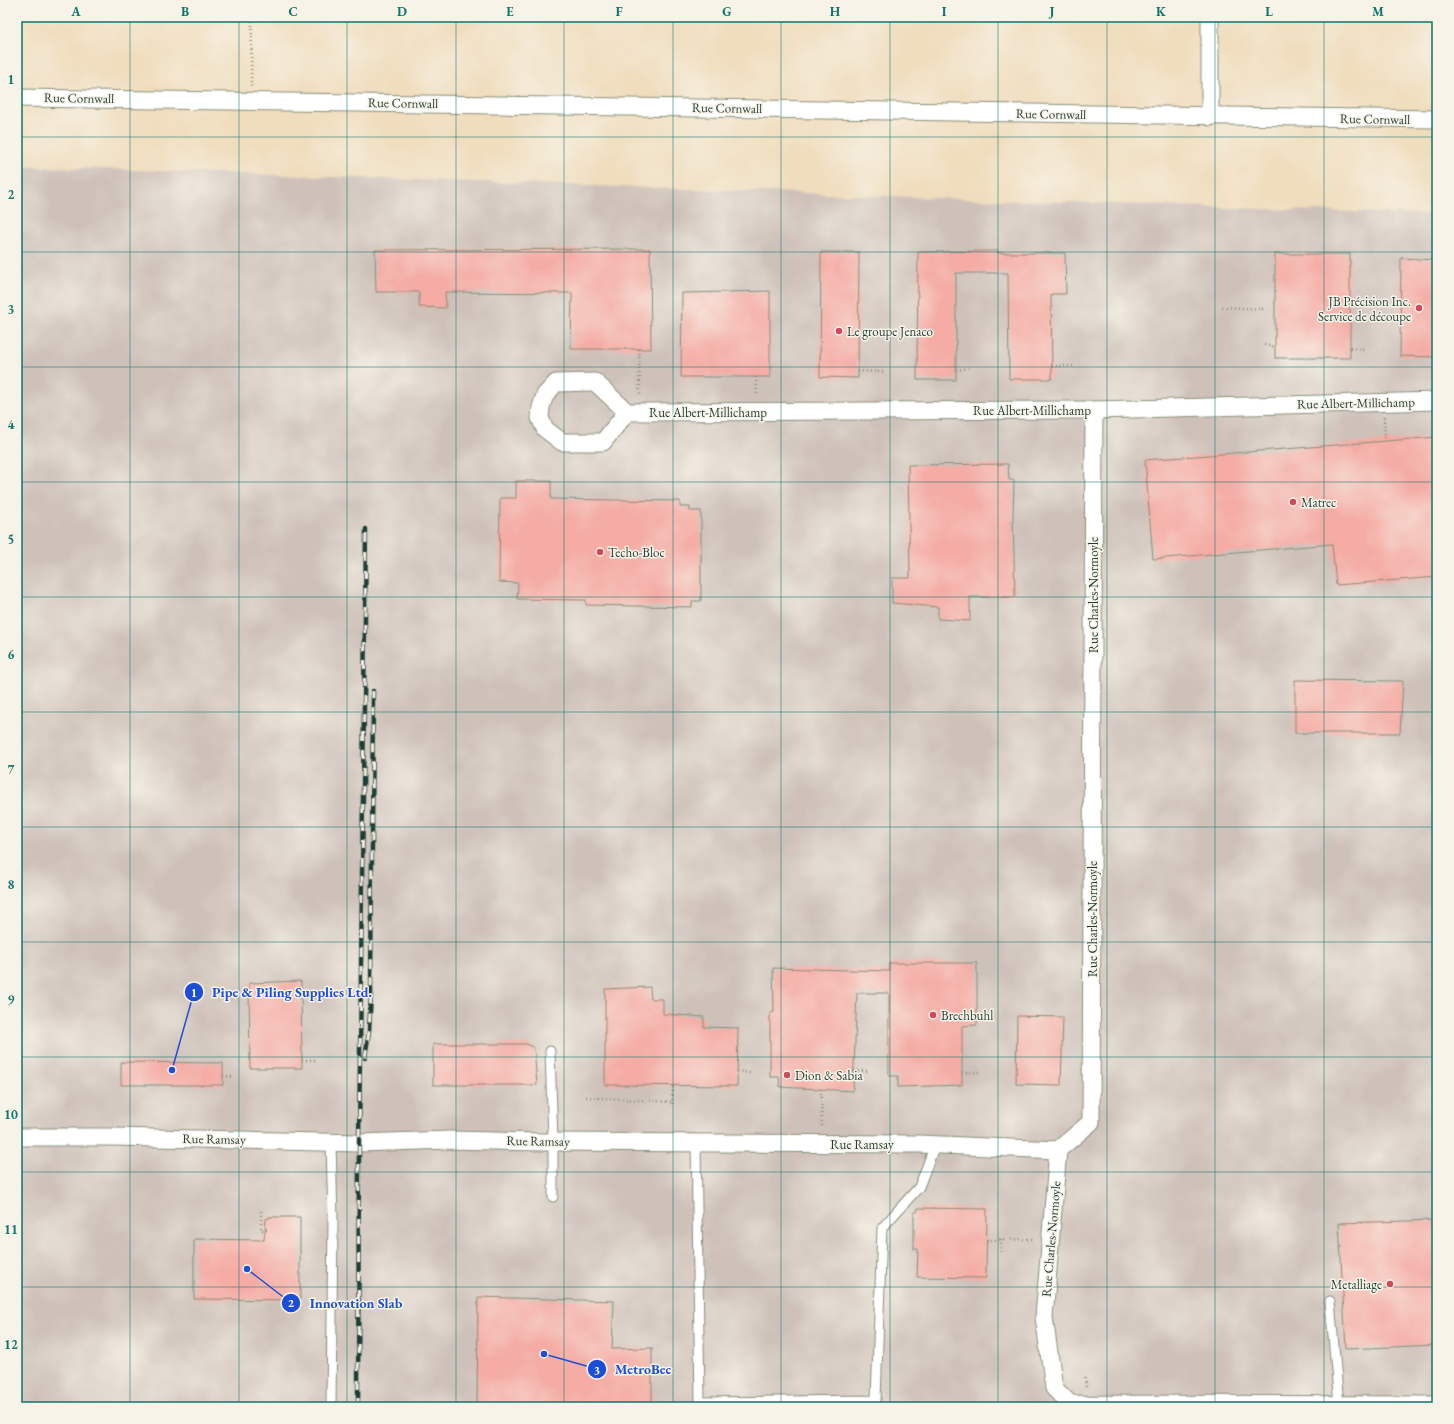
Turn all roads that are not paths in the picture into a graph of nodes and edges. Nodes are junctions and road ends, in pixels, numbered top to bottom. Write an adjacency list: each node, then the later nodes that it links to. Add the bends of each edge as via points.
1 (1210, 17): 3 (street)
2 (17, 98): 3 (street, Rue Cornwall)
3 (1210, 117): 4 (street, Rue Cornwall)
4 (1437, 119)
5 (1437, 401): 6 (street, Rue Albert-Millichamp)
6 (1094, 410): 7 (street, Rue Albert-Millichamp); 14 (street, Rue Charles-Normoyle, via 1091,1122)
7 (633, 412): 7 (street, via 595,382 556,383 545,395 540,418 545,429 562,442 603,442)
8 (550, 1051): 11 (lane)
9 (17, 1138): 10 (street, Rue Ramsay, via 114,1137)
10 (331, 1142): 11 (street, Rue Ramsay); 20 (lane)
11 (553, 1142): 12 (street, Rue Ramsay); 15 (lane)
12 (696, 1143): 13 (street, Rue Ramsay); 13 (lane, via 700,1402 876,1400 882,1228 919,1187)
13 (935, 1145): 14 (street, Rue Ramsay)
14 (1058, 1150): 18 (street, Rue Charles-Normoyle, via 1044,1318 1054,1388 1070,1404)
15 (553, 1197)
16 (1330, 1302): 19 (lane)
17 (1437, 1405): 19 (street)
18 (1306, 1406): 19 (street)
19 (1343, 1406)
20 (331, 1407)

